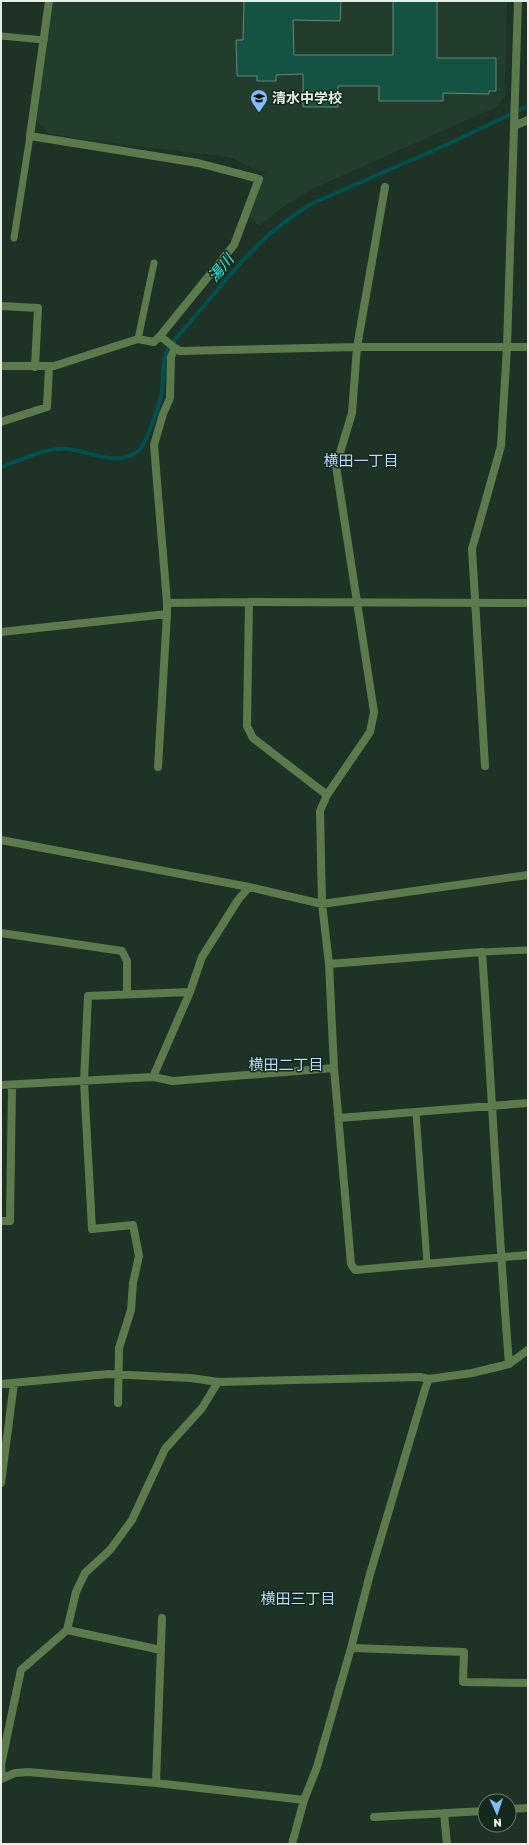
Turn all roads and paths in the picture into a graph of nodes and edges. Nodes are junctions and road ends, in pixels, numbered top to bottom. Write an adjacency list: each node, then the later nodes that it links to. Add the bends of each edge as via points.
1 (49, 1): 4 (street)
2 (518, 1): 6 (street)
3 (1, 36): 4 (lane)
4 (44, 40): 7 (street)
5 (528, 120): 6 (street)
6 (514, 124): 15 (street)
7 (30, 136): 9 (lane); 12 (street, via 198,163 259,179 234,244)
8 (385, 188): 14 (street)
9 (14, 238)
10 (154, 263): 13 (lane)
11 (1, 306): 20 (street, via 38,308)
12 (160, 336): 13 (street, via 154,342); 16 (street)
13 (138, 339): 19 (street)
14 (357, 347): 15 (street); 16 (street, via 180,351); 24 (street, via 352,412 336,466)
15 (507, 347): 17 (street); 25 (street, via 501,446 472,549)
16 (174, 348): 23 (street, via 171,357 170,398 154,445)
17 (528, 348)
18 (1, 366): 20 (street)
19 (49, 366): 20 (street); 21 (street, via 47,407)
20 (35, 367)
21 (1, 422)
22 (249, 602): 23 (street); 24 (street); 31 (street, via 247,726 253,738)
23 (166, 603): 27 (street)
24 (357, 603): 25 (street); 31 (street, via 374,712 370,732)
25 (475, 603): 26 (street); 29 (street)
26 (528, 603)
27 (167, 614): 28 (street); 30 (street)
28 (1, 632)
29 (485, 766)
30 (158, 767)
31 (326, 796): 35 (street, via 320,811)
32 (1, 840): 34 (street)
33 (528, 875): 35 (street)
34 (249, 887): 35 (street); 40 (street, via 202,957)
35 (322, 904): 39 (street)
36 (1, 933): 41 (street, via 122,952 127,962)
37 (528, 950): 38 (lane)
38 (482, 952): 39 (street); 48 (street)
39 (329, 964): 42 (street)
40 (190, 992): 41 (street); 43 (street)
41 (127, 993): 44 (street, via 88,996 88,1041)
42 (334, 1068): 43 (street, via 173,1081); 50 (street)
43 (153, 1077): 44 (street)
44 (84, 1082): 46 (street); 57 (street, via 92,1229 133,1225 139,1256 132,1310 119,1348)
45 (1, 1085): 46 (street)
46 (12, 1085): 51 (street, via 10,1221)
47 (528, 1103): 48 (street)
48 (493, 1107): 49 (street); 53 (street)
49 (416, 1113): 50 (street); 54 (lane)
50 (339, 1118): 54 (street, via 352,1264 355,1270)
51 (1, 1221)
52 (528, 1255): 53 (street)
53 (500, 1258): 54 (street); 56 (street)
54 (427, 1263)
55 (528, 1350): 56 (street)
56 (509, 1364): 58 (street, via 472,1374)
57 (118, 1374): 59 (street); 60 (street); 62 (street)
58 (429, 1378): 59 (street); 66 (street, via 372,1566)
59 (218, 1382): 65 (street, via 202,1408 165,1449 132,1520 110,1550 85,1573 76,1592)
60 (14, 1383): 61 (street); 63 (street)
61 (1, 1384)
62 (118, 1403)
63 (1, 1483)
64 (162, 1618): 67 (street)
65 (67, 1630): 67 (street); 69 (street, via 21,1670)
66 (351, 1648): 68 (street, via 464,1652 463,1682); 72 (street, via 317,1767)
67 (161, 1650): 71 (street)
68 (528, 1683)
69 (5, 1729): 70 (street)
70 (1, 1778): 71 (street, via 28,1772)
71 (156, 1783): 72 (street)
72 (304, 1800): 78 (street)
73 (528, 1808): 74 (street)
74 (517, 1809)
75 (477, 1811): 76 (street)
76 (444, 1813): 77 (street); 79 (street)
77 (374, 1817)
78 (292, 1844)
79 (446, 1844)

